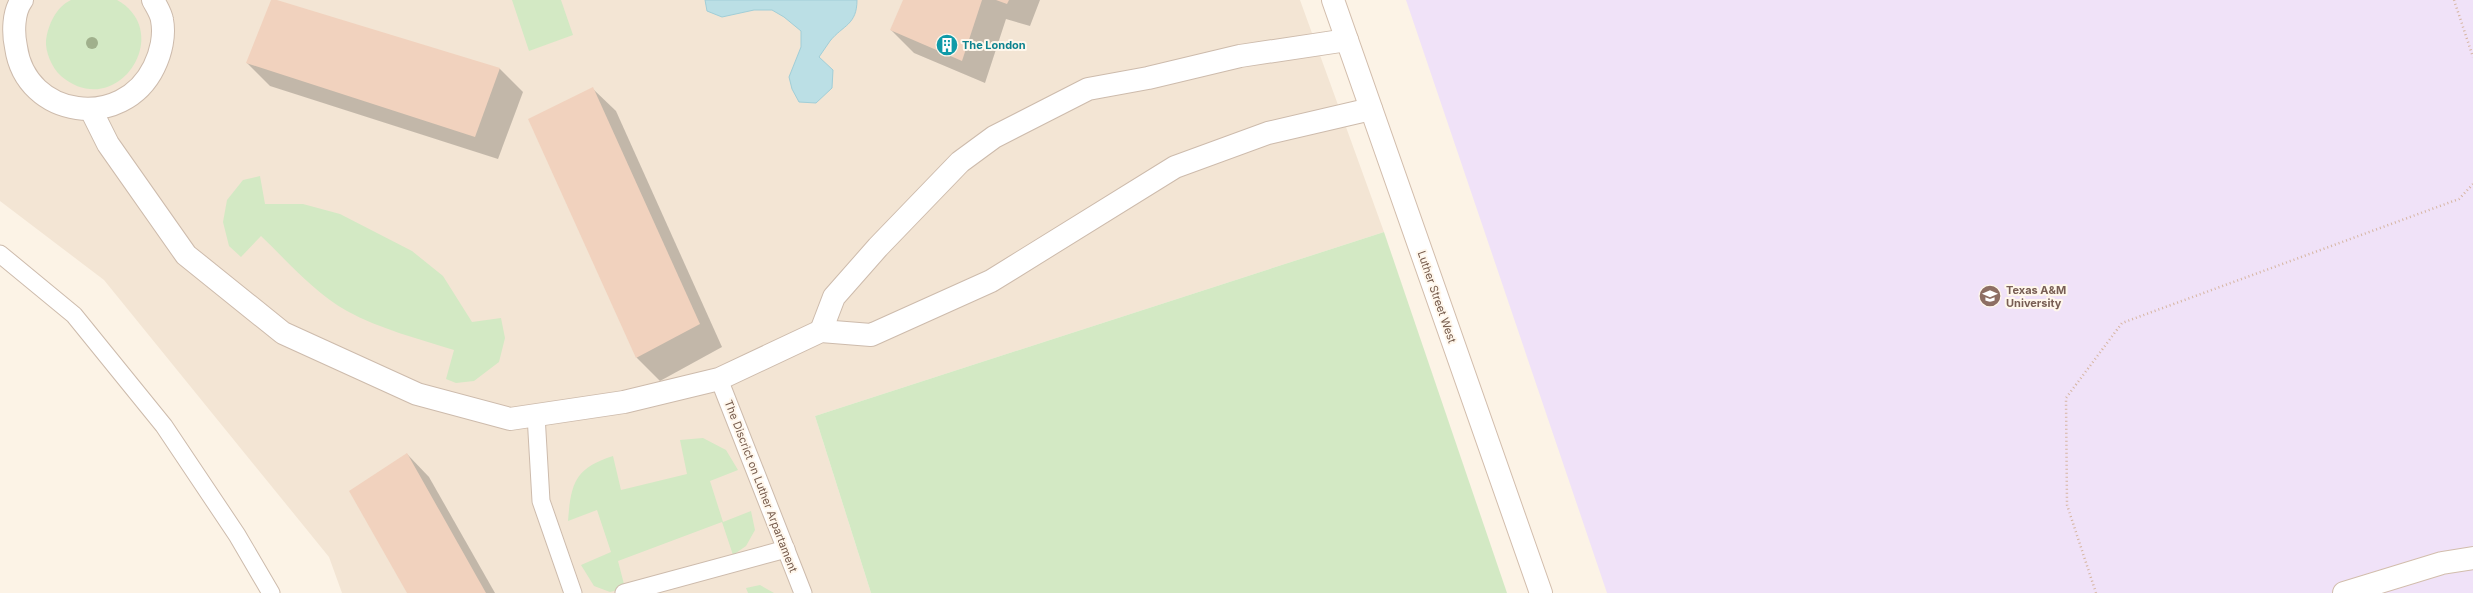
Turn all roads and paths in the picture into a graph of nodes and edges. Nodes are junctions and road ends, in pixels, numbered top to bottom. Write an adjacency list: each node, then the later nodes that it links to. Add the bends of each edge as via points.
1 (22, 0): 5 (street)
2 (153, 0): 8 (street, via 162,19 161,52 147,81 122,102)
3 (1333, 0): 6 (street, Luther Street West)
4 (2454, 0): 7 (path)
5 (7, 30): 8 (street, via 18,62 35,88 60,105)
6 (1347, 40): 9 (street, Luther Street West); 12 (street, via 1240,56 1088,89 994,137 960,162 834,297)
7 (2473, 57)
8 (90, 110): 14 (street, via 108,144 186,255 283,333 417,394 510,419)
9 (1371, 110): 12 (street, via 1268,132 1175,167 991,281 871,335); 21 (street, Luther Street West)
10 (2473, 184): 22 (path, via 2459,199 2122,324 2066,398 2067,505)
11 (0, 254): 17 (lane, via 74,315 164,426 237,535)
12 (821, 331): 13 (street)
13 (719, 379): 14 (street, via 624,402); 15 (lane, The Discrict on Luther Arpartament)
14 (536, 415): 18 (lane, via 542,501)
15 (786, 549): 19 (lane); 20 (lane, The Discrict on Luther Arpartament)
16 (2473, 558): 23 (street, via 2442,563)
17 (271, 593)
18 (573, 593)
19 (624, 593)
20 (802, 593)
21 (1541, 593)
22 (2096, 593)
23 (2344, 593)

